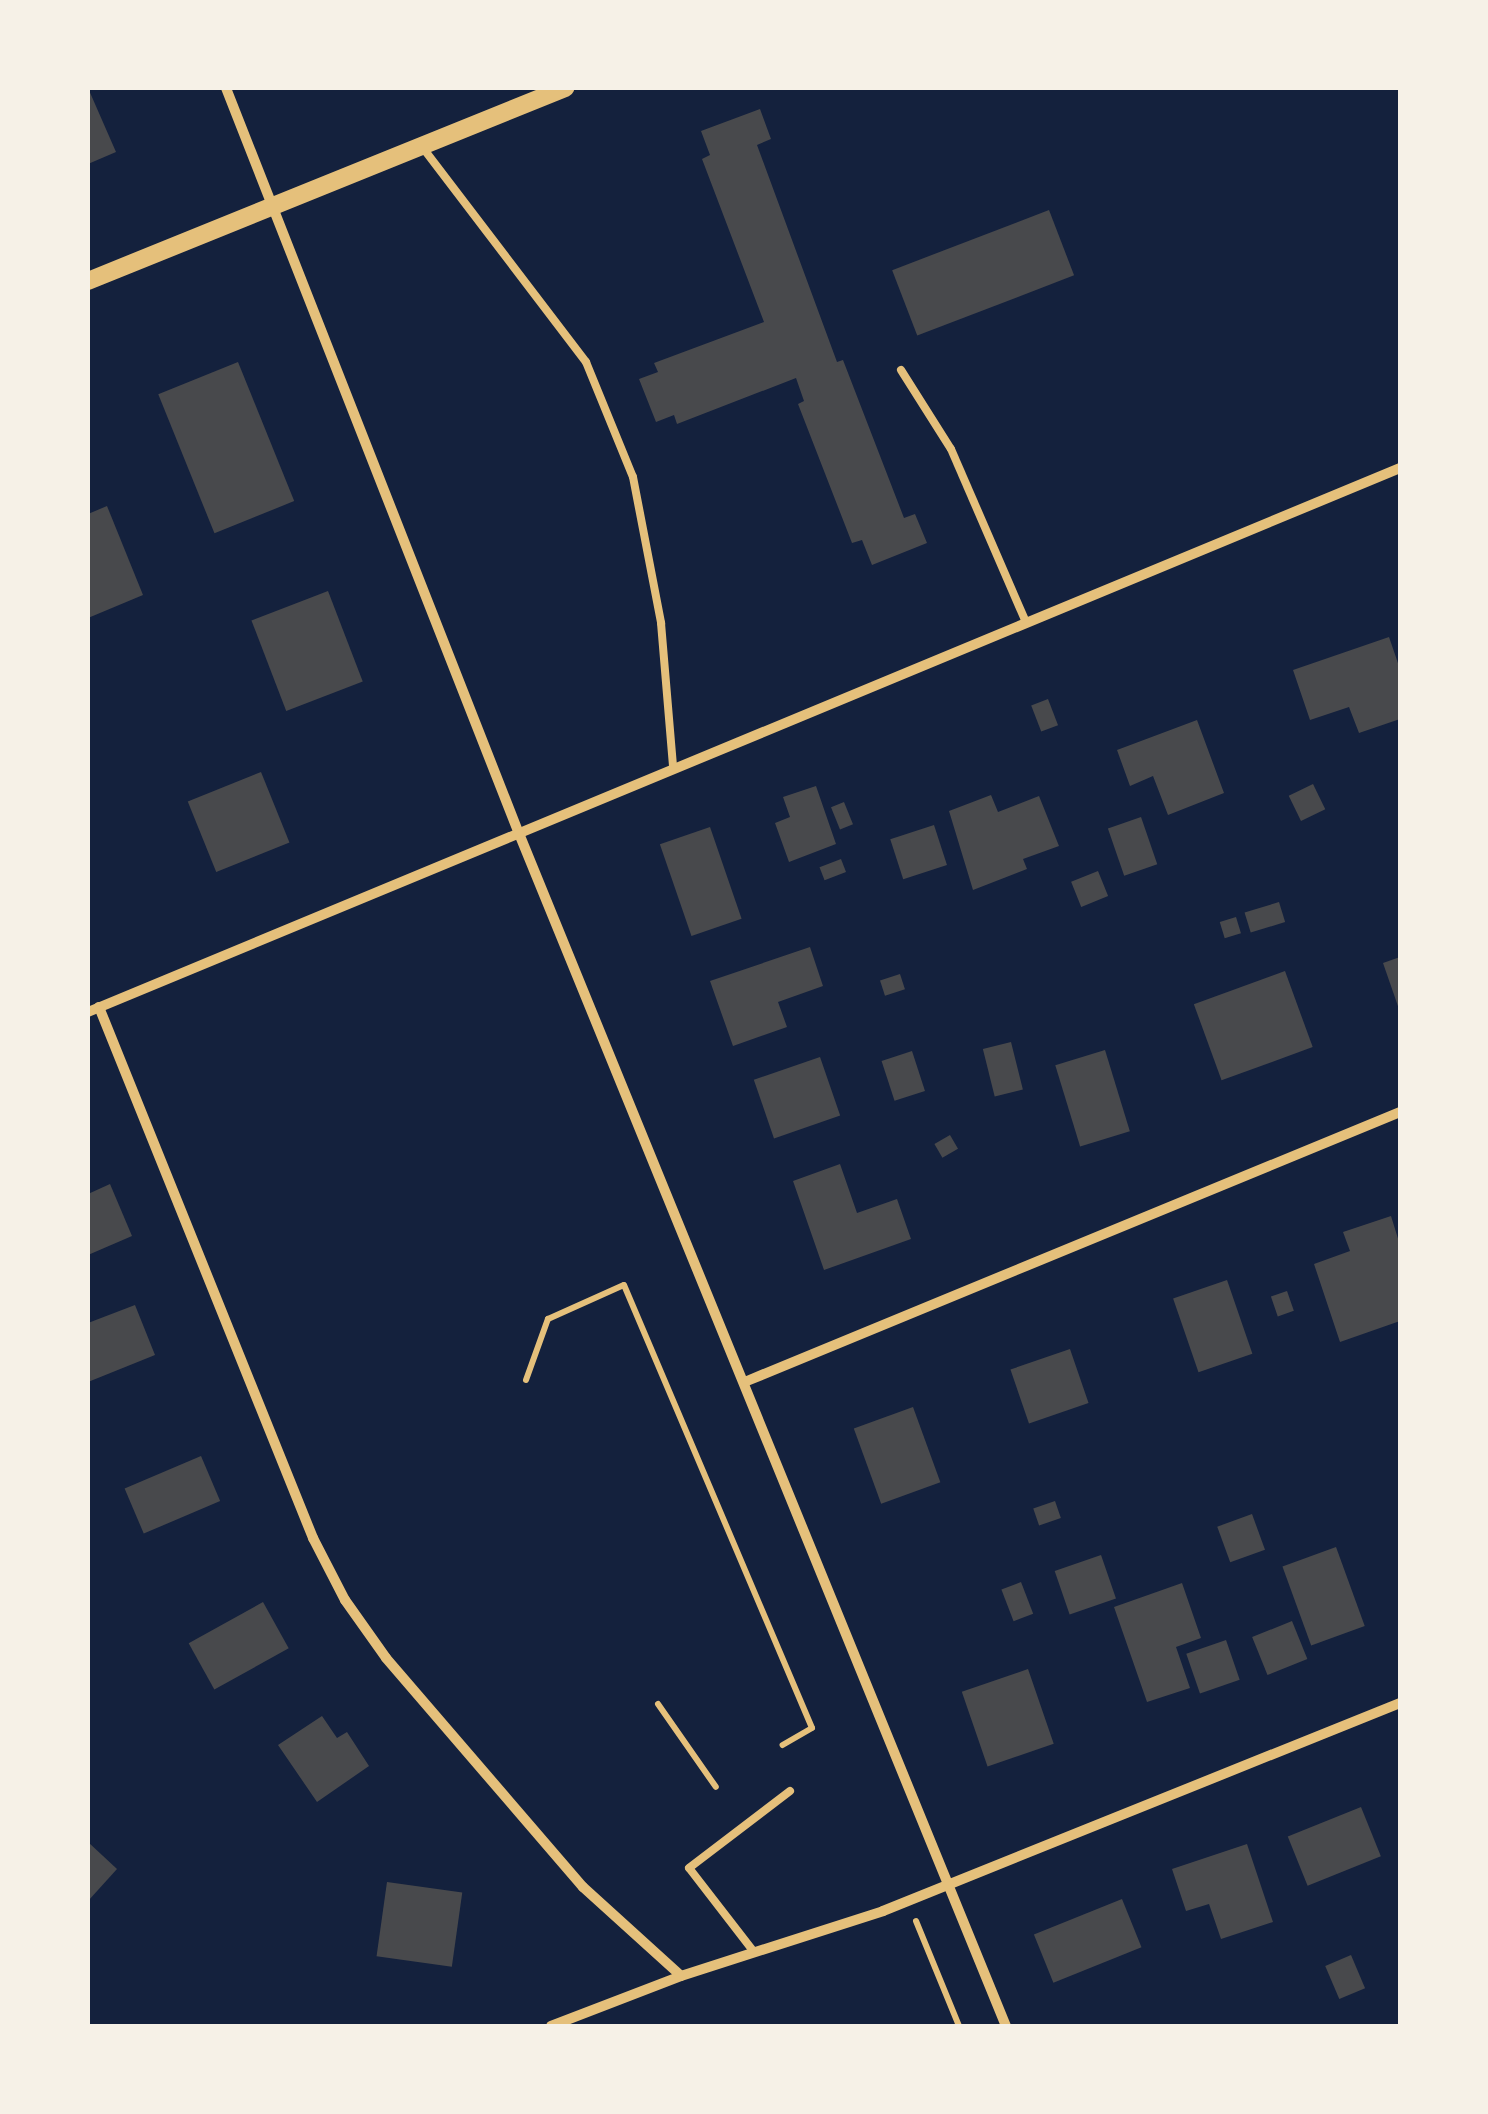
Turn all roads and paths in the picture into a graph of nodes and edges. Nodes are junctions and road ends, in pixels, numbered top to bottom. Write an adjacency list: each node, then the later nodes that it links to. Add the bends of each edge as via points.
1 (226, 88): 4 (street)
2 (565, 88): 3 (street)
3 (422, 146): 4 (street); 9 (lane, via 586,362 633,477 660,622)
4 (270, 207): 5 (street); 10 (street)
5 (88, 282)
6 (901, 370): 8 (lane, via 951,449)
7 (1400, 468): 8 (street)
8 (1024, 620): 9 (street)
9 (673, 766): 10 (street)
10 (518, 830): 11 (street); 15 (street)
11 (99, 1006): 12 (street); 24 (street, via 345,1600 386,1658 583,1887)
12 (88, 1012)
13 (1400, 1112): 15 (street)
14 (526, 1380): 18 (path, via 548,1319 624,1285 812,1728)
15 (747, 1380): 21 (street)
16 (1400, 1702): 21 (street)
17 (658, 1704): 19 (path)
18 (783, 1745)
19 (716, 1786)
20 (790, 1791): 23 (lane, via 689,1868)
21 (950, 1885): 22 (street); 27 (street)
22 (907, 1901): 23 (street); 26 (path)
23 (754, 1952): 24 (street)
24 (682, 1976): 25 (street)
25 (552, 2026)
26 (959, 2026)
27 (1006, 2026)

